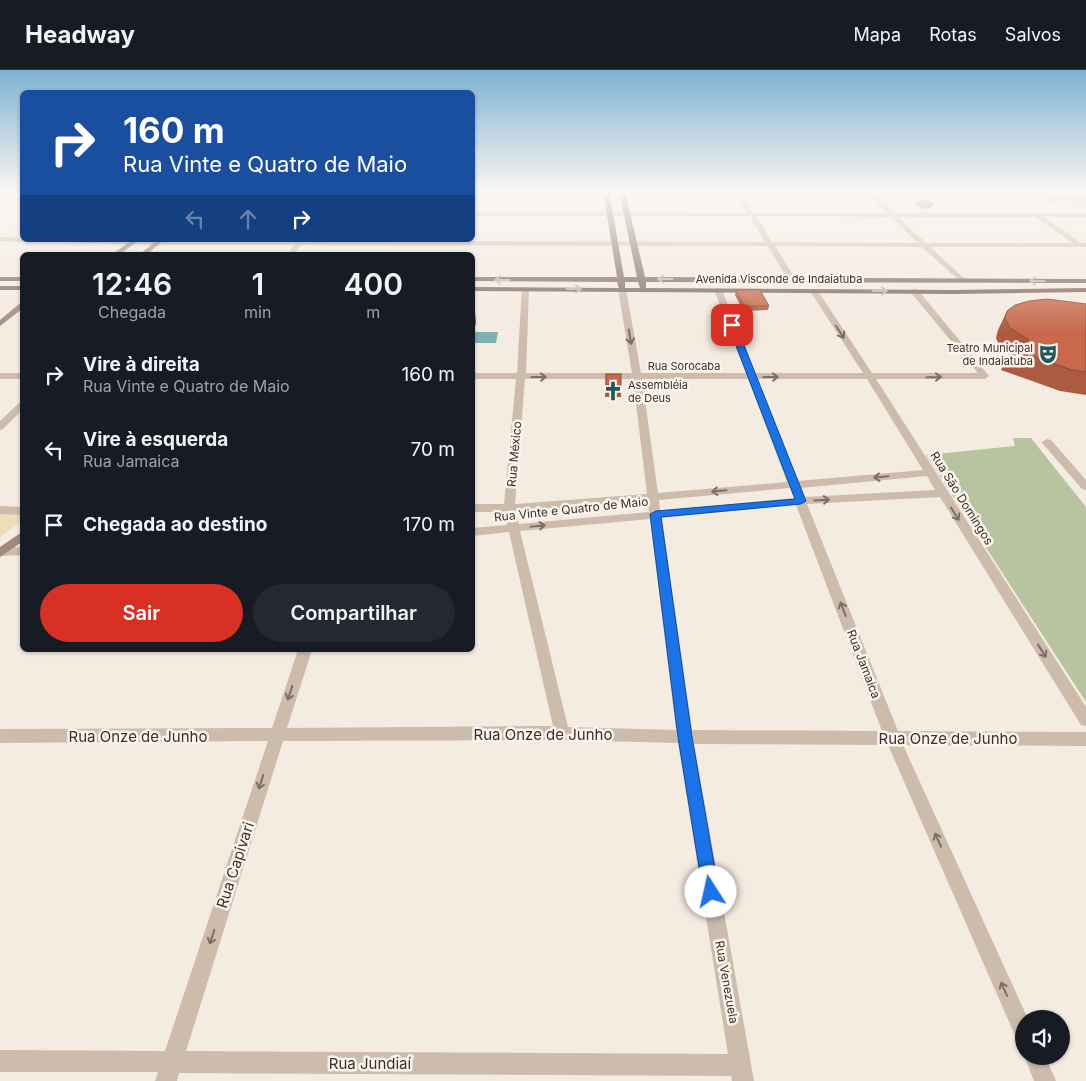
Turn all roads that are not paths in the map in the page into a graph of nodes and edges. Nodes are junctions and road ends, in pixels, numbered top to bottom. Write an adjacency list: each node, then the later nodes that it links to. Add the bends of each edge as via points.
1 (613, 238): 11 (main road)
2 (633, 238): 12 (main road)
3 (766, 238): 13 (street)
4 (917, 238): 14 (street)
5 (0, 239): 6 (street)
6 (20, 240)
7 (132, 242): 17 (main road)
8 (159, 242): 18 (main road)
9 (299, 242): 10 (street)
10 (462, 244): 11 (street)
11 (614, 244): 12 (street); 27 (main road)
12 (634, 244): 13 (street); 22 (main road)
13 (770, 245): 14 (street); 23 (street)
14 (924, 245): 15 (street); 25 (street)
15 (1083, 245): 16 (street)
16 (1086, 250)
17 (118, 252)
18 (146, 252)
19 (0, 279): 20 (main road)
20 (20, 279)
21 (475, 280): 27 (main road, Avenida Visconde de Indaiatuba, one-way to 21)
22 (642, 280): 23 (main road, Avenida Visconde de Indaiatuba, one-way to 22); 27 (main road, Avenida Visconde de Indaiatuba); 32 (main road)
23 (792, 280): 24 (main road, Avenida Visconde de Indaiatuba)
24 (856, 281): 25 (main road, Avenida Visconde de Indaiatuba); 35 (main road)
25 (962, 281): 26 (main road, Avenida Visconde de Indaiatuba, one-way to 25); 37 (main road, via 964,287)
26 (1086, 281)
27 (622, 285): 31 (main road, Avenida Visconde de Indaiatuba, one-way to 27); 32 (main road, Avenida Visconde de Indaiatuba); 44 (street, Rua Venezuela, one-way to 44)
28 (0, 288): 29 (main road)
29 (20, 288)
30 (475, 289): 31 (main road, Avenida Visconde de Indaiatuba)
31 (525, 289): 43 (street, Rua México)
32 (643, 289): 33 (main road, Avenida Visconde de Indaiatuba)
33 (718, 290): 35 (main road, Avenida Visconde de Indaiatuba); 45 (street, Rua Jamaica)
34 (1086, 290): 37 (main road, Avenida Visconde de Indaiatuba)
35 (814, 291): 36 (main road, Avenida Visconde de Indaiatuba, one-way to 36); 46 (street, Rua São Domingos, one-way to 46)
36 (914, 291): 37 (main road, Avenida Visconde de Indaiatuba); 46 (street, Rua Sorocaba, one-way to 36, via 985,376)
37 (954, 292)
38 (20, 308): 39 (street)
39 (0, 324)
40 (0, 376): 41 (street)
41 (20, 376)
42 (475, 376): 43 (street, Rua Sorocaba)
43 (521, 376): 44 (street, Rua Sorocaba, one-way to 44); 57 (street, Rua México)
44 (637, 377): 45 (street, Rua Sorocaba); 54 (street, Rua Venezuela)
45 (753, 377): 46 (street, Rua Sorocaba, one-way to 46); 51 (street, Rua Jamaica)
46 (870, 377): 50 (street, Rua São Domingos)
47 (20, 407): 48 (street)
48 (0, 427)
49 (1047, 442): 52 (street)
50 (929, 473): 51 (street, Rua Vinte e Quatro de Maio, one-way to 51); 53 (street, Rua São Domingos)
51 (794, 485): 54 (street, Rua Vinte e Quatro de Maio, one-way to 54); 55 (street, Rua Jamaica)
52 (1086, 487)
53 (942, 493): 55 (street, Rua Vinte e Quatro de Maio, one-way to 53); 67 (street, Rua São Domingos, one-way to 67)
54 (653, 497): 57 (street, Rua Vinte e Quatro de Maio); 60 (street, Rua Venezuela)
55 (801, 501): 60 (street, Rua Vinte e Quatro de Maio); 72 (street, Rua Jamaica, one-way to 55)
56 (475, 508): 57 (street, Rua Vinte e Quatro de Maio)
57 (509, 508): 61 (street, Rua México)
58 (0, 510): 59 (street)
59 (20, 511)
60 (656, 514): 61 (street, Rua Vinte e Quatro de Maio, one-way to 60); 71 (street, Rua Venezuela)
61 (514, 528): 62 (street, Rua Vinte e Quatro de Maio); 68 (street, Rua México)
62 (475, 532)
63 (20, 537): 65 (street)
64 (20, 551): 65 (street)
65 (0, 552)
66 (303, 652): 70 (street, Rua Capivari, one-way to 70)
67 (1086, 720)
68 (562, 733): 70 (street, Rua Onze de Junho); 71 (street, Rua Onze de Junho)
69 (0, 736): 70 (street, Rua Onze de Junho)
70 (276, 736): 77 (street, Rua Capivari, one-way to 77)
71 (685, 737): 72 (street, Rua Onze de Junho); 78 (street, Rua Venezuela)
72 (893, 738): 73 (street, Rua Onze de Junho); 74 (street, Rua Jamaica, one-way to 72)
73 (1086, 739)
74 (1015, 1013)
75 (0, 1061): 77 (street, Rua Jundiaí)
76 (1038, 1065): 79 (street)
77 (169, 1071): 78 (street, Rua Jundiaí)
78 (742, 1073)
79 (1045, 1081)

